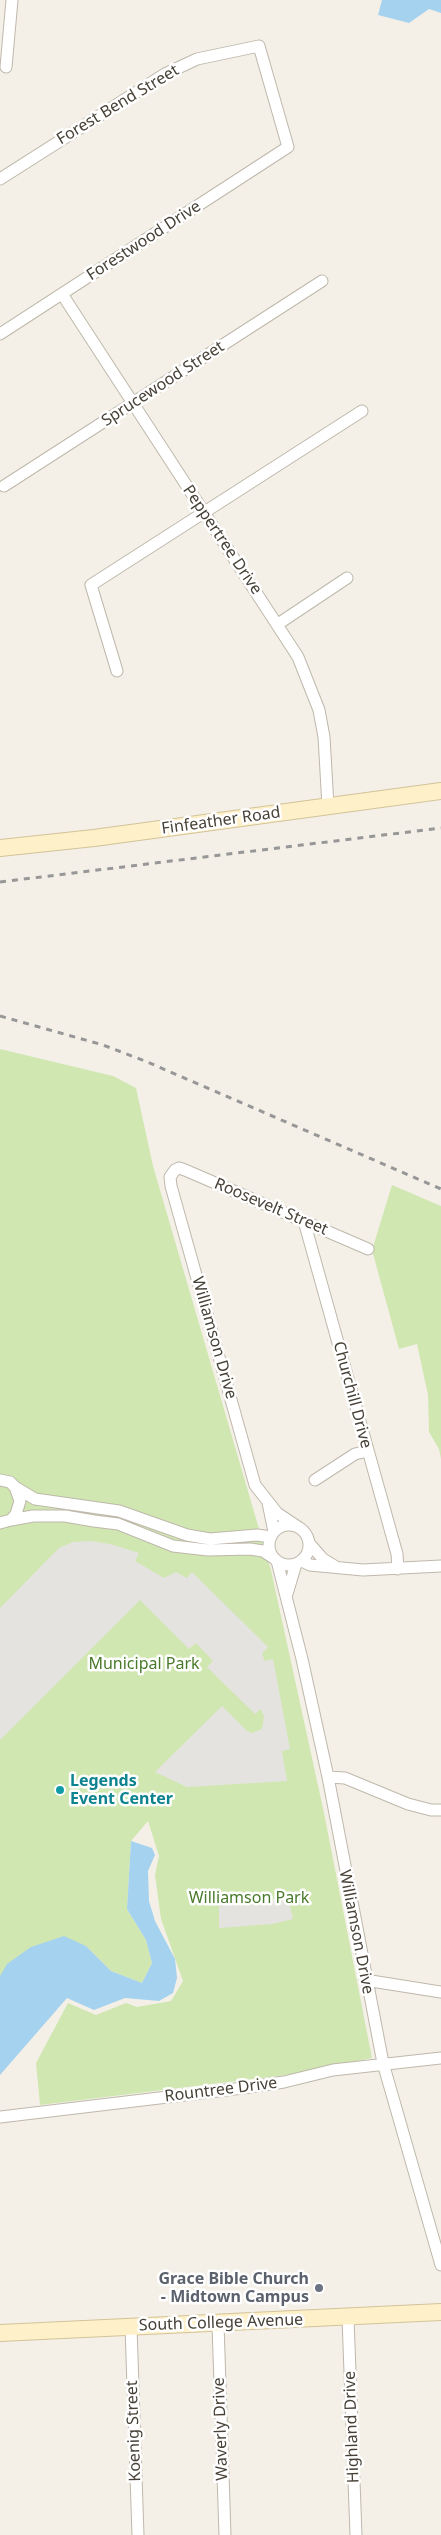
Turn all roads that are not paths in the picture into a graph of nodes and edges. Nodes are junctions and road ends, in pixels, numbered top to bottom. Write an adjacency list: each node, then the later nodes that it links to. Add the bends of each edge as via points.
1 (12, 0): 2 (street)
2 (6, 67)
3 (288, 147): 4 (street, Forest Bend Street, via 259,46 197,59 165,74); 6 (street, Forestwood Drive)
4 (0, 179)
5 (322, 281): 8 (street, Sprucewood Street)
6 (62, 294): 7 (street, Forestwood Drive); 8 (street, Peppertree Drive)
7 (0, 334)
8 (132, 404): 10 (street, Sprucewood Street); 11 (street, Peppertree Drive)
9 (362, 411): 11 (street)
10 (4, 486)
11 (204, 514): 13 (street, Peppertree Drive); 14 (street, via 90,585)
12 (347, 578): 13 (street)
13 (278, 624): 16 (street, Peppertree Drive, via 298,656 318,710 324,737)
14 (117, 672)
15 (441, 791): 16 (street, Finfeather Road)
16 (328, 806): 17 (street, Finfeather Road)
17 (0, 848)
18 (175, 1170): 19 (street, Roosevelt Street, via 185,1170); 25 (street, Williamson Drive, via 170,1177 176,1204 256,1485)
19 (304, 1221): 20 (street, Roosevelt Street); 21 (street, Churchill Drive)
20 (368, 1249)
21 (367, 1451): 23 (street, via 355,1454); 34 (street, Churchill Drive, via 397,1554)
22 (0, 1480): 24 (street)
23 (315, 1480)
24 (16, 1487): 26 (street, via 20,1501 16,1514); 28 (street, via 35,1499 120,1511 187,1535 210,1539)
25 (268, 1503): 27 (street, Williamson Drive); 28 (street, Williamson Drive)
26 (6, 1521): 30 (street, via 33,1516 94,1520 118,1524 173,1546 208,1550 250,1549 263,1551)
27 (298, 1527): 28 (street, via 286,1525); 29 (street)
28 (272, 1534): 30 (street, via 269,1550)
29 (309, 1543): 31 (street, via 306,1556); 33 (street, via 323,1559)
30 (274, 1559): 31 (street, via 283,1565); 35 (street, Williamson Drive)
31 (299, 1563): 33 (street); 35 (street)
32 (441, 1566): 34 (street)
33 (337, 1568): 34 (street)
34 (398, 1569)
35 (286, 1595): 36 (street, Williamson Drive)
36 (328, 1777): 37 (street, via 345,1778 408,1804); 38 (street, Williamson Drive)
37 (441, 1810)
38 (365, 1980): 39 (street); 41 (street, Williamson Drive)
39 (441, 1992)
40 (441, 2058): 41 (street, Rountree Drive)
41 (383, 2063): 42 (street, Rountree Drive, via 243,2088); 43 (street, Williamson Drive)
42 (0, 2117)
43 (441, 2265)
44 (441, 2312): 45 (street, South College Avenue)
45 (348, 2318): 46 (street, South College Avenue); 51 (street, Highland Drive)
46 (218, 2324): 47 (street, South College Avenue); 50 (street, Waverly Drive)
47 (130, 2327): 48 (street, South College Avenue); 49 (street, Koenig Street)
48 (0, 2333)
49 (138, 2535)
50 (225, 2535)
51 (356, 2535)

